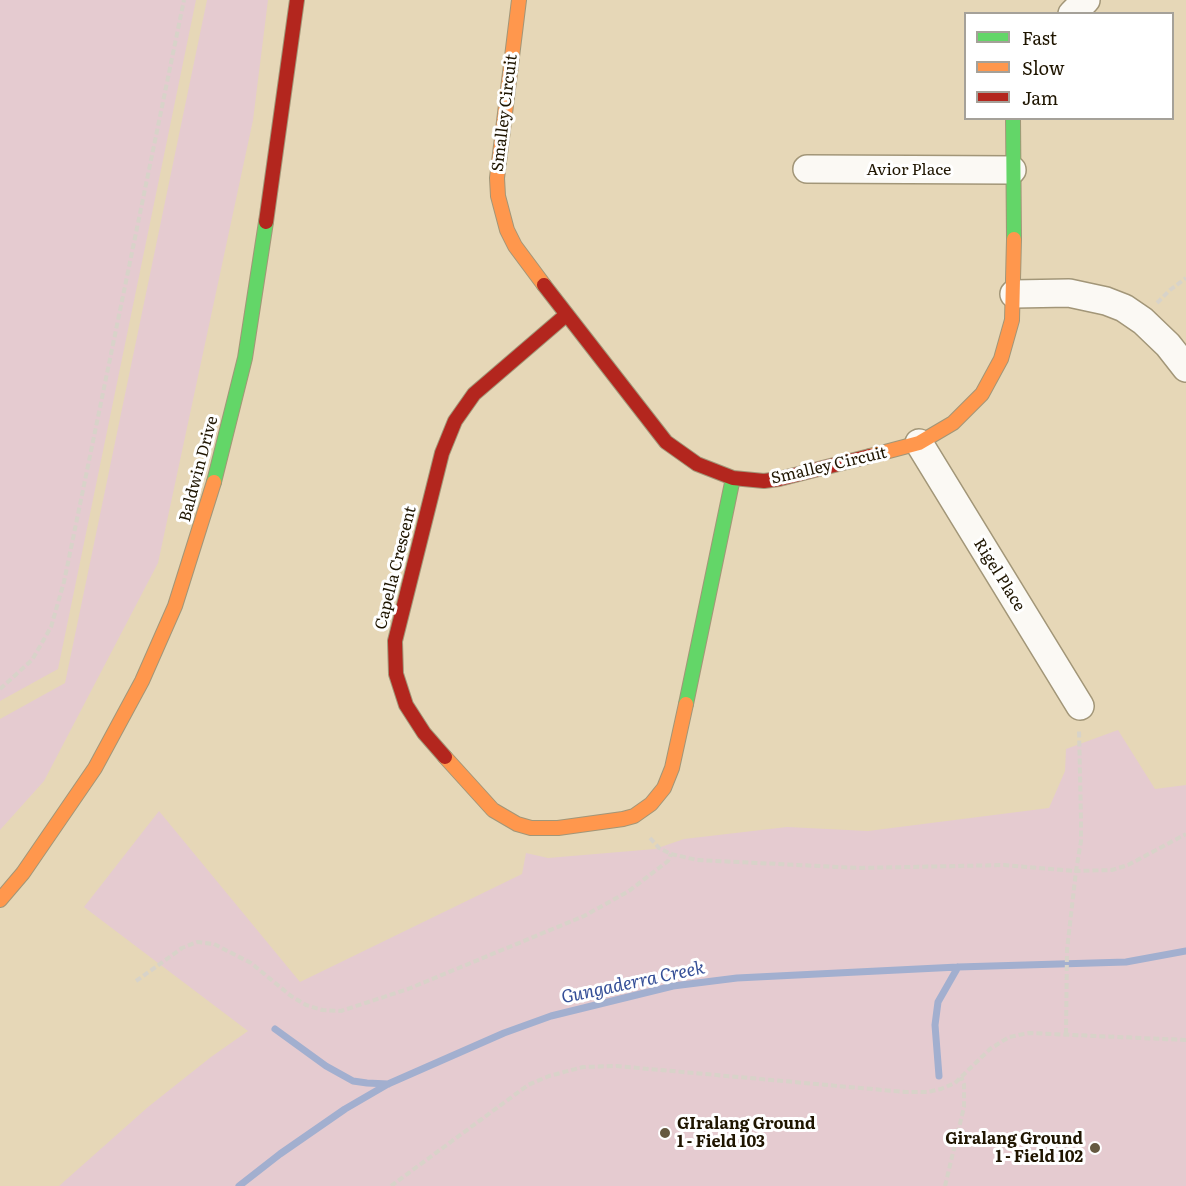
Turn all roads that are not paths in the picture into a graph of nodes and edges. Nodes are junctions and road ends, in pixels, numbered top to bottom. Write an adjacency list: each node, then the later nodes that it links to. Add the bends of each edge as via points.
1 (297, 0): 14 (street, Baldwin Drive, via 245,358 202,524 175,606 142,681 95,768 24,873)
2 (519, 0): 9 (street, Smalley Circuit, via 498,160 498,196 515,246)
3 (1086, 0): 4 (street)
4 (1074, 12)
5 (1012, 120): 7 (street, Smalley Circuit)
6 (807, 169): 7 (street, Avior Place)
7 (1012, 170): 8 (street, Smalley Circuit)
8 (1014, 294): 10 (street, via 1069,293 1115,304 1143,321); 11 (street, Smalley Circuit, via 1008,340 993,378 953,423)
9 (566, 315): 12 (street, Smalley Circuit, via 666,442 697,464); 12 (street, Capella Crescent, via 474,394 451,429 398,624 396,674 406,705 424,733 504,818 544,829 624,819 651,804 664,788 672,768)
10 (1186, 368)
11 (918, 443): 12 (street, Smalley Circuit, via 779,479); 13 (street, Rigel Place)
12 (733, 478)
13 (1080, 706)
14 (0, 900)

